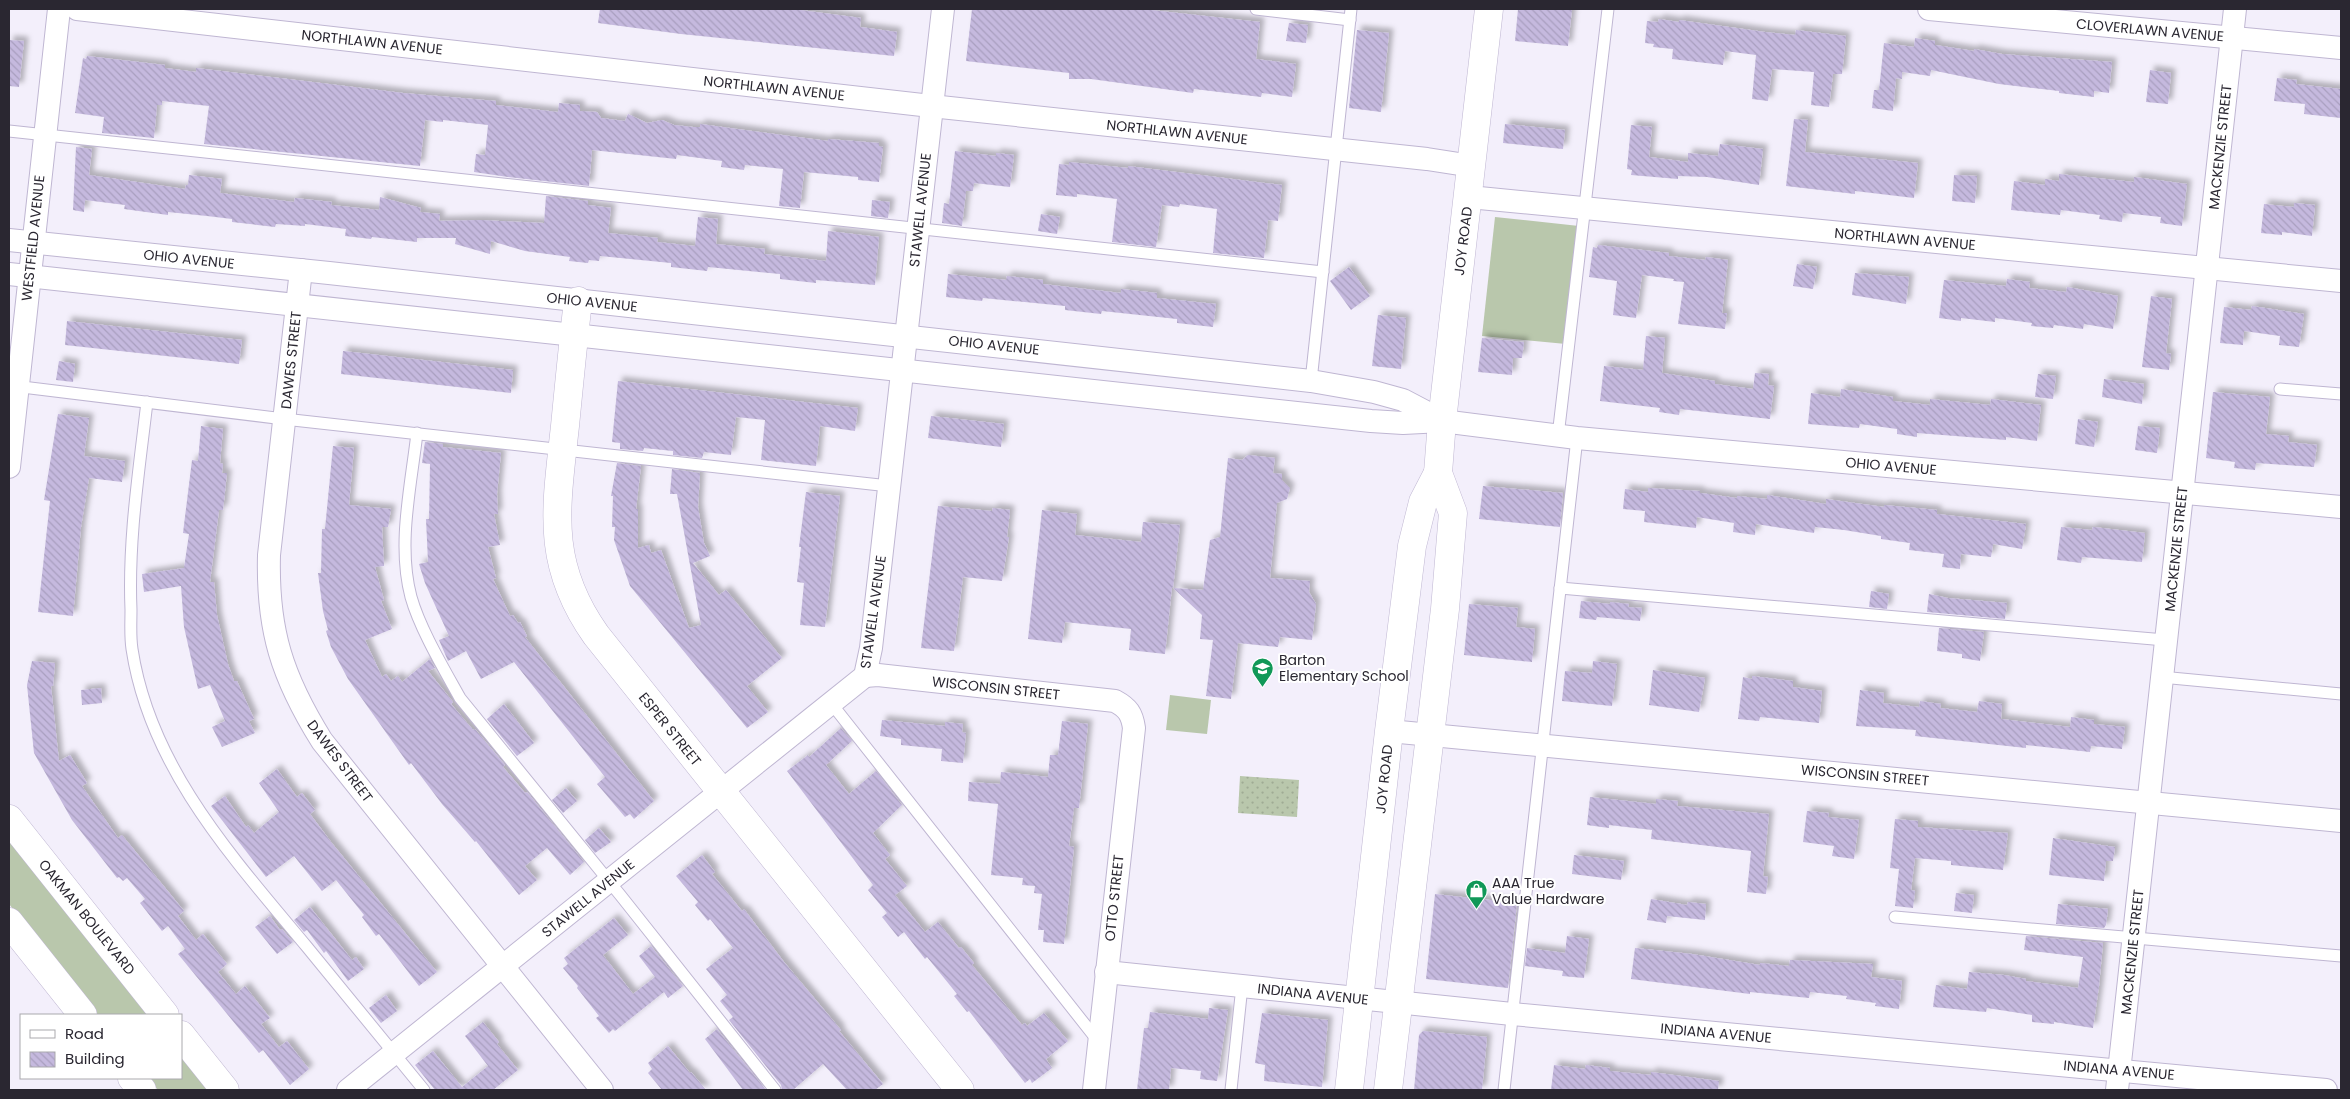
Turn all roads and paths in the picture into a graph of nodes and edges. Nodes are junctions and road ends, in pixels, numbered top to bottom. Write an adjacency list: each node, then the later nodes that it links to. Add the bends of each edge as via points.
1 (59, 9): 14 (street, WESTFIELD AVENUE)
2 (77, 9): 12 (street, NORTHLAWN AVENUE)
3 (943, 9): 12 (street, STAWELL AVENUE)
4 (1256, 9): 9 (lane)
5 (1490, 9): 16 (street, JOY ROAD)
6 (1608, 9): 18 (lane)
7 (1928, 9): 10 (street, CLOVERLAWN AVENUE)
8 (2235, 9): 10 (street, MACKENZIE STREET)
9 (1350, 14): 15 (lane)
10 (2232, 38): 11 (street, CLOVERLAWN AVENUE); 22 (street, MACKENZIE STREET)
11 (2341, 48)
12 (931, 106): 15 (street, NORTHLAWN AVENUE); 19 (street, STAWELL AVENUE)
13 (9, 131): 14 (lane)
14 (45, 135): 19 (lane); 21 (street, WESTFIELD AVENUE)
15 (1336, 149): 16 (street, NORTHLAWN AVENUE); 24 (lane)
16 (1472, 166): 17 (street, JOY ROAD)
17 (1469, 197): 18 (street, NORTHLAWN AVENUE); 40 (street, JOY ROAD)
18 (1584, 208): 22 (street, NORTHLAWN AVENUE); 42 (lane)
19 (918, 227): 24 (lane); 30 (street, STAWELL AVENUE)
20 (9, 240): 21 (street, OHIO AVENUE)
21 (33, 242): 23 (street, OHIO AVENUE); 25 (street, WESTFIELD AVENUE)
22 (2206, 268): 26 (street, NORTHLAWN AVENUE); 47 (street, MACKENZIE STREET)
23 (301, 270): 27 (street, OHIO AVENUE); 28 (street, DAWES STREET)
24 (1323, 272): 33 (lane)
25 (19, 275): 28 (street, OHIO AVENUE); 34 (street, WESTFIELD AVENUE)
26 (2341, 280)
27 (578, 301): 29 (street, ESPER STREET); 30 (street, OHIO AVENUE)
28 (297, 304): 29 (street, OHIO AVENUE); 39 (street, DAWES STREET)
29 (574, 334): 32 (street, OHIO AVENUE); 43 (street, ESPER STREET)
30 (906, 336): 31 (street, OHIO AVENUE); 32 (street, STAWELL AVENUE)
31 (1174, 365): 33 (street, OHIO AVENUE); 37 (street)
32 (902, 371): 37 (street, OHIO AVENUE); 46 (street, STAWELL AVENUE)
33 (1311, 381): 40 (street, OHIO AVENUE, via 1403,400)
34 (13, 386): 38 (lane); 44 (street, WESTFIELD AVENUE)
35 (2280, 388): 36 (lane)
36 (2341, 394)
37 (1171, 400): 40 (street, OHIO AVENUE, via 1371,421)
38 (147, 402): 39 (lane); 78 (lane, via 129,568 132,648 140,683 160,740 174,770 228,853)
39 (284, 419): 41 (lane); 68 (street, DAWES STREET, via 268,581 273,628 288,680 322,741)
40 (1442, 421): 42 (street, OHIO AVENUE); 45 (street, JOY ROAD)
41 (417, 433): 43 (lane); 63 (lane, via 406,528 406,566 415,607 439,662 460,698)
42 (1568, 437): 47 (street, OHIO AVENUE); 49 (lane)
43 (562, 449): 46 (lane); 59 (street, ESPER STREET, via 556,532 563,571 575,602 596,635)
44 (9, 467)
45 (1438, 473): 56 (street, JOY ROAD, via 1423,502 1412,546); 57 (street, JOY ROAD, via 1453,513)
46 (889, 486): 51 (street, STAWELL AVENUE)
47 (2182, 492): 48 (street, OHIO AVENUE); 50 (street, MACKENZIE STREET)
48 (2341, 508)
49 (1560, 588): 50 (lane); 58 (lane)
50 (2165, 640): 52 (street, MACKENZIE STREET)
51 (865, 676): 54 (street, STAWELL AVENUE); 55 (street, WISCONSIN STREET, via 1115,701)
52 (2161, 677): 53 (lane); 60 (street, MACKENZIE STREET)
53 (2341, 694)
54 (831, 703): 59 (street, STAWELL AVENUE); 77 (lane)
55 (1126, 707): 69 (street, OTTO STREET, via 1134,728)
56 (1389, 731): 57 (street, WISCONSIN STREET); 71 (street, JOY ROAD)
57 (1429, 735): 58 (street, WISCONSIN STREET); 72 (street, JOY ROAD)
58 (1543, 746): 60 (street, WISCONSIN STREET); 75 (lane)
59 (720, 792): 63 (street, STAWELL AVENUE); 87 (street, ESPER STREET)
60 (2148, 801): 62 (street, WISCONSIN STREET); 66 (street, MACKENZIE STREET)
61 (9, 819): 74 (street, OAKMAN BOULEVARD)
62 (2341, 820)
63 (609, 881): 68 (street, STAWELL AVENUE); 86 (lane)
64 (1895, 917): 66 (lane)
65 (9, 922): 73 (street)
66 (2133, 938): 67 (lane); 80 (street, MACKENZIE STREET)
67 (2341, 956)
68 (503, 966): 78 (street, STAWELL AVENUE); 85 (street, DAWES STREET)
69 (1106, 972): 70 (street, INDIANA AVENUE); 77 (street, OTTO STREET)
70 (1242, 986): 71 (street, INDIANA AVENUE); 89 (lane)
71 (1359, 999): 72 (street, INDIANA AVENUE); 90 (street, JOY ROAD)
72 (1399, 1003): 75 (street, INDIANA AVENUE); 91 (street, JOY ROAD)
73 (82, 1014)
74 (164, 1014)
75 (1512, 1014): 80 (street, INDIANA AVENUE); 92 (lane)
76 (182, 1036): 82 (street)
77 (1099, 1042): 88 (street, OTTO STREET)
78 (394, 1053): 83 (street, STAWELL AVENUE); 84 (lane)
79 (133, 1079): 81 (street)
80 (2118, 1080): 93 (street, INDIANA AVENUE)
81 (142, 1090)
82 (225, 1090)
83 (348, 1090)
84 (424, 1090)
85 (602, 1090)
86 (775, 1090)
87 (960, 1090)
88 (1094, 1090)
89 (1231, 1090)
90 (1349, 1090)
91 (1388, 1090)
92 (1504, 1090)
93 (2326, 1090)

